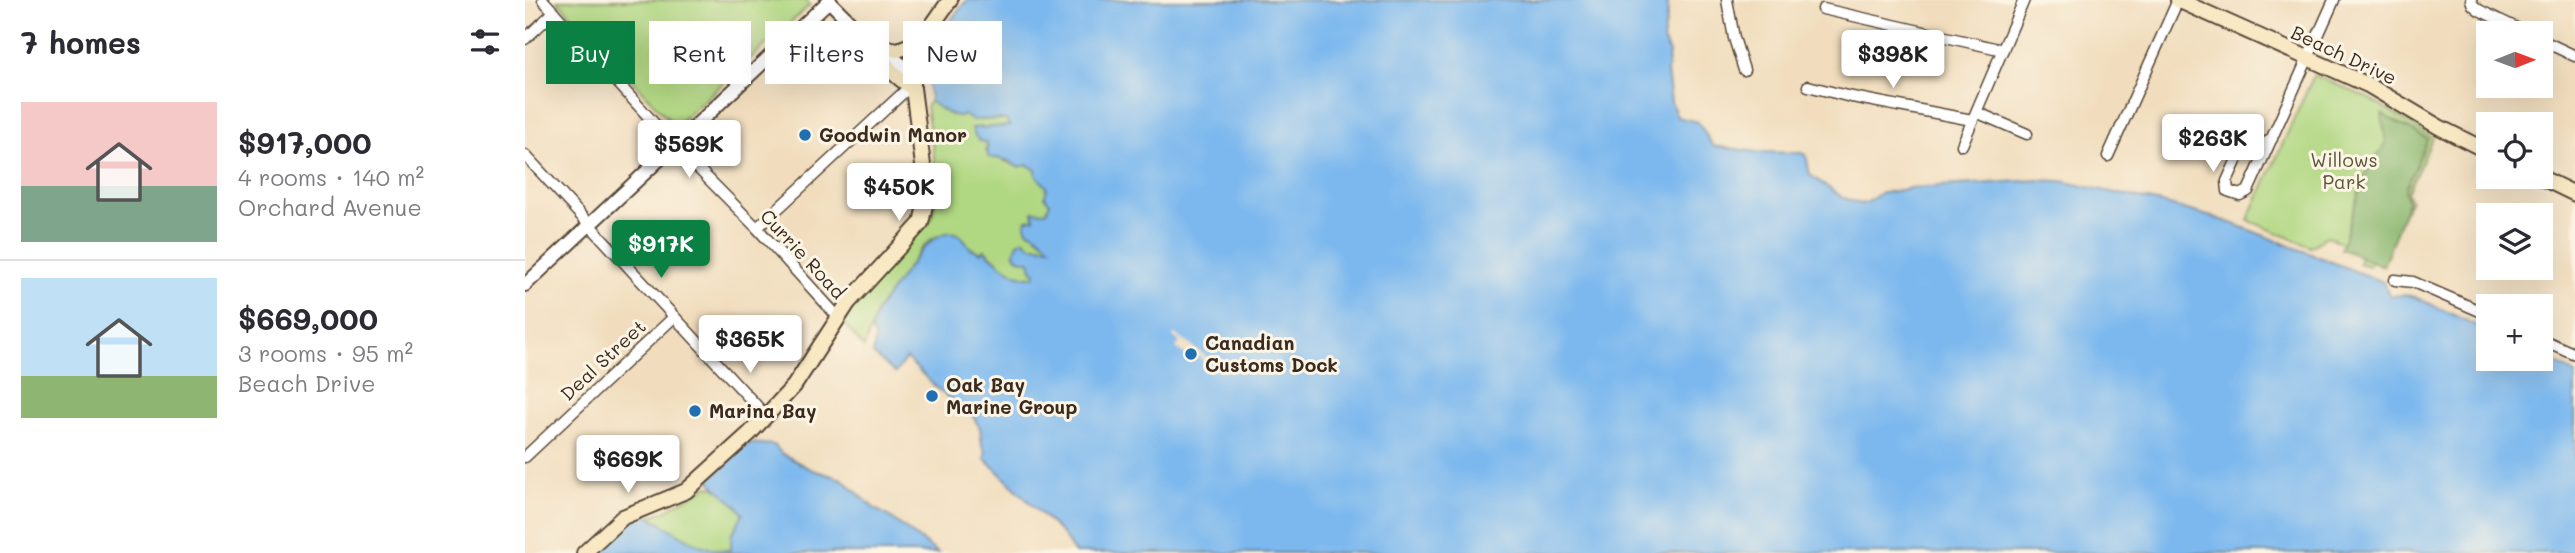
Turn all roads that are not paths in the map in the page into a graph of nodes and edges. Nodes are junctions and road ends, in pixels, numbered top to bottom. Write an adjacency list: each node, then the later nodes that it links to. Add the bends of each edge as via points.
1 (543, 0): 10 (street, Currie Road)
2 (829, 0): 11 (street); 27 (street)
3 (950, 0): 12 (main road)
4 (1727, 0): 20 (street)
5 (2024, 0): 16 (street)
6 (2178, 0): 18 (main road, Beach Drive); 31 (street)
7 (2334, 0): 18 (street)
8 (2471, 0): 13 (street, via 2479,10)
9 (1823, 9): 16 (street)
10 (554, 12): 14 (street); 27 (street, Currie Road)
11 (850, 21)
12 (935, 21)
13 (2502, 21)
14 (525, 39)
15 (2553, 46): 17 (street)
16 (2003, 50): 24 (street)
17 (2575, 56)
18 (2308, 58): 26 (street); 29 (main road, Beach Drive, via 2368,85)
19 (889, 68): 23 (main road)
20 (1744, 70)
21 (913, 84): 23 (main road)
22 (1808, 86): 24 (street)
23 (913, 88): 35 (street); 40 (main road, via 927,196 923,216 911,236)
24 (1974, 116): 25 (street); 28 (street)
25 (2027, 134)
26 (2272, 138): 26 (street, via 2263,144 2244,144 2226,184 2228,191 2246,193)
27 (675, 144): 34 (street); 35 (street, Currie Road)
28 (1962, 145)
29 (2476, 146)
30 (525, 155): 34 (street)
31 (2108, 156)
32 (2553, 183): 33 (main road)
33 (2575, 194)
34 (589, 225): 37 (street); 39 (street)
35 (757, 228): 40 (street, Currie Road)
36 (2395, 280): 38 (street, via 2413,282)
37 (525, 285)
38 (2476, 309)
39 (674, 317): 43 (street); 44 (street, Deal Street)
40 (838, 317): 43 (main road, via 794,386)
41 (2553, 344): 42 (street)
42 (2575, 354)
43 (766, 415): 45 (main road, via 686,491 623,517)
44 (525, 457)
45 (584, 553)

